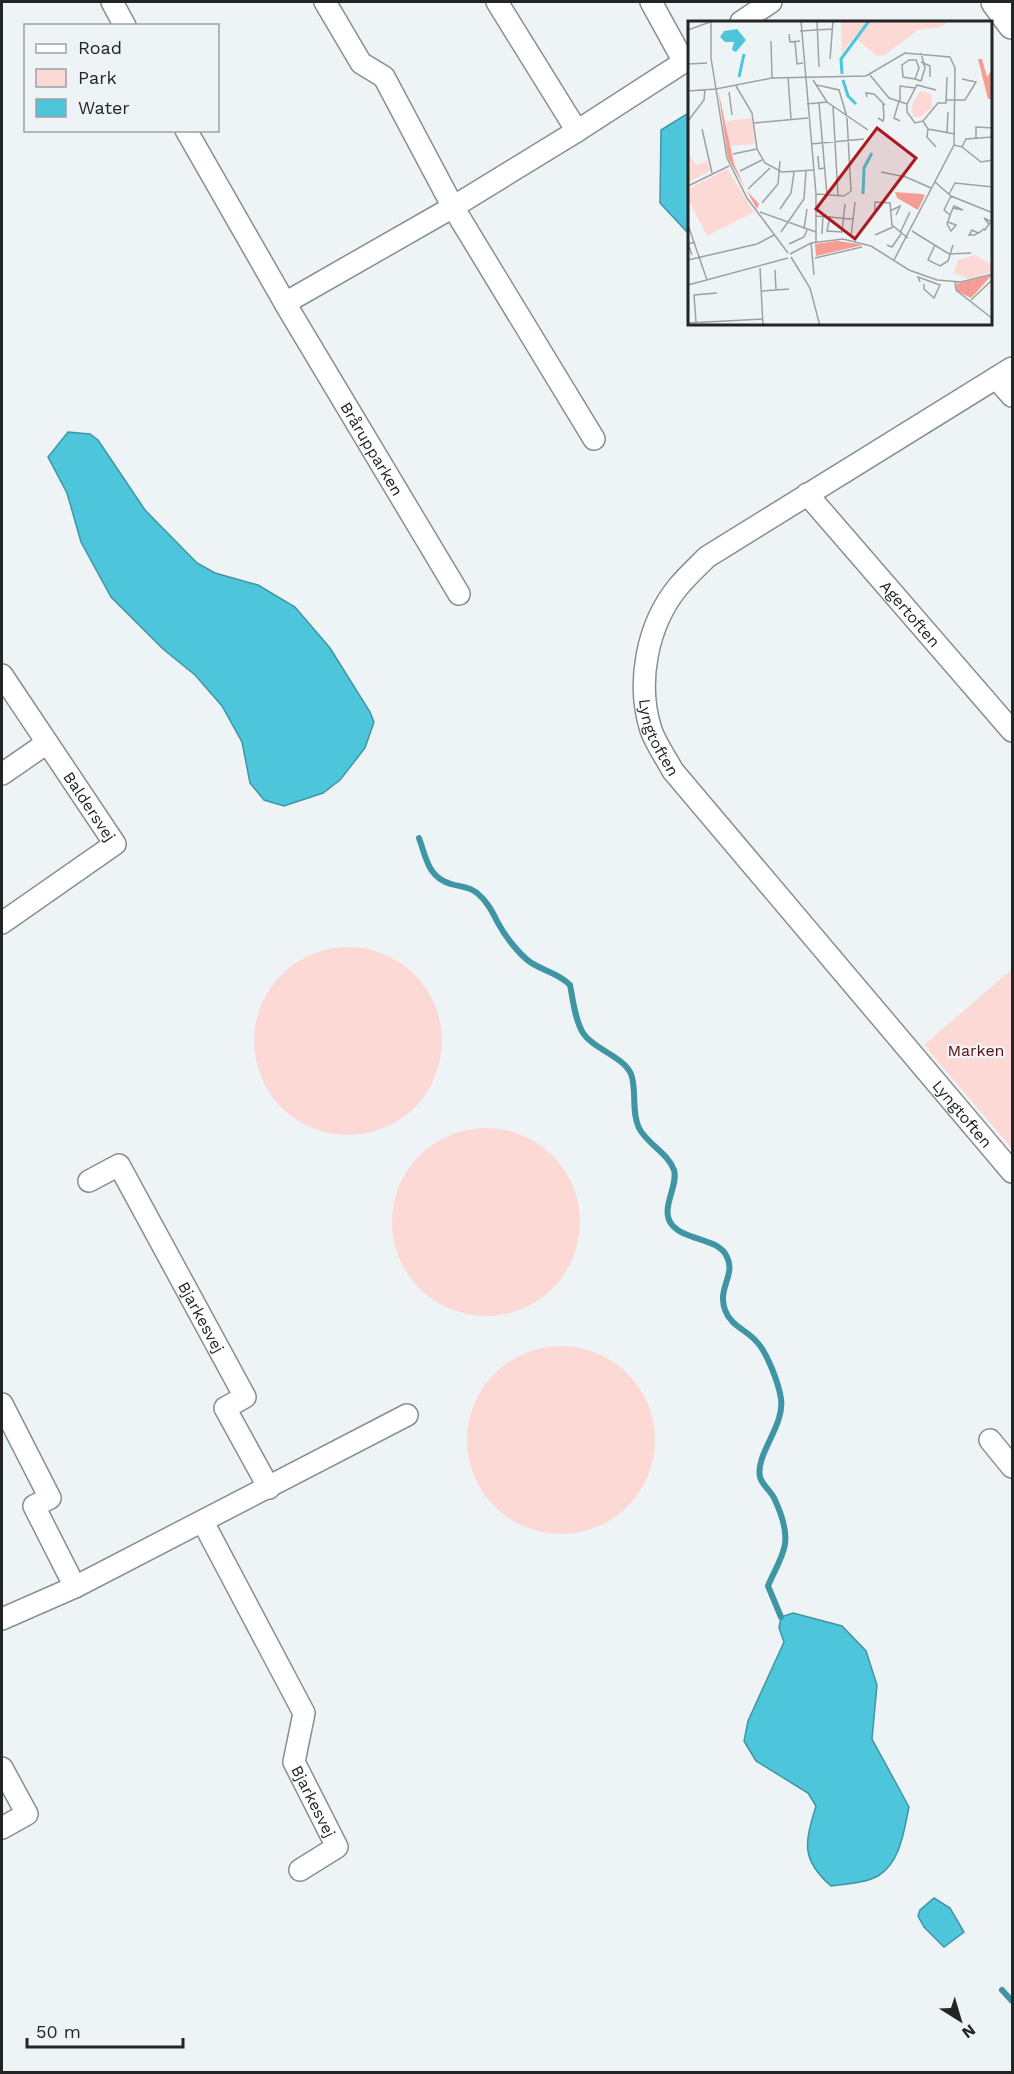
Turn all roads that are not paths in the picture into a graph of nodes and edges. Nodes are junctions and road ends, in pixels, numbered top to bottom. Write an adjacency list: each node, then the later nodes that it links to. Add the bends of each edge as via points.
1 (111, 2): 8 (street)
2 (325, 2): 13 (street, via 361,63 384,77)
3 (497, 2): 11 (street)
4 (651, 2): 10 (street)
5 (771, 2): 7 (street)
6 (995, 2): 9 (street)
7 (742, 21)
8 (124, 24)
9 (1012, 25)
10 (687, 60): 11 (street)
11 (577, 131): 13 (street)
12 (187, 132): 14 (street, Brårupparken)
13 (453, 207): 14 (street); 17 (street)
14 (285, 303): 19 (street, Brårupparken)
15 (1004, 373): 16 (street); 18 (street, Lyngtoften)
16 (1012, 396)
17 (594, 439)
18 (807, 494): 21 (street, Agertoften); 25 (street, Lyngtoften, via 707,557 677,588 658,621 645,658 644,691 652,730 673,771)
19 (459, 594)
20 (2, 675): 22 (street, Baldersvej)
21 (1012, 731)
22 (47, 743): 23 (street); 24 (street, Baldersvej, via 115,844)
23 (2, 774)
24 (2, 923)
25 (1012, 1172)
26 (90, 1181): 31 (street, Bjarkesvej, via 119,1165 245,1397 225,1408)
27 (2, 1404): 33 (street, via 50,1498 34,1506)
28 (407, 1415): 31 (street)
29 (990, 1440): 30 (street)
30 (1012, 1467)
31 (269, 1488): 32 (street)
32 (203, 1522): 33 (street); 37 (street, Bjarkesvej, via 304,1713 294,1762 337,1847)
33 (75, 1587): 34 (street)
34 (2, 1619)
35 (2, 1768): 36 (street, via 27,1814)
36 (2, 1828)
37 (300, 1870)

